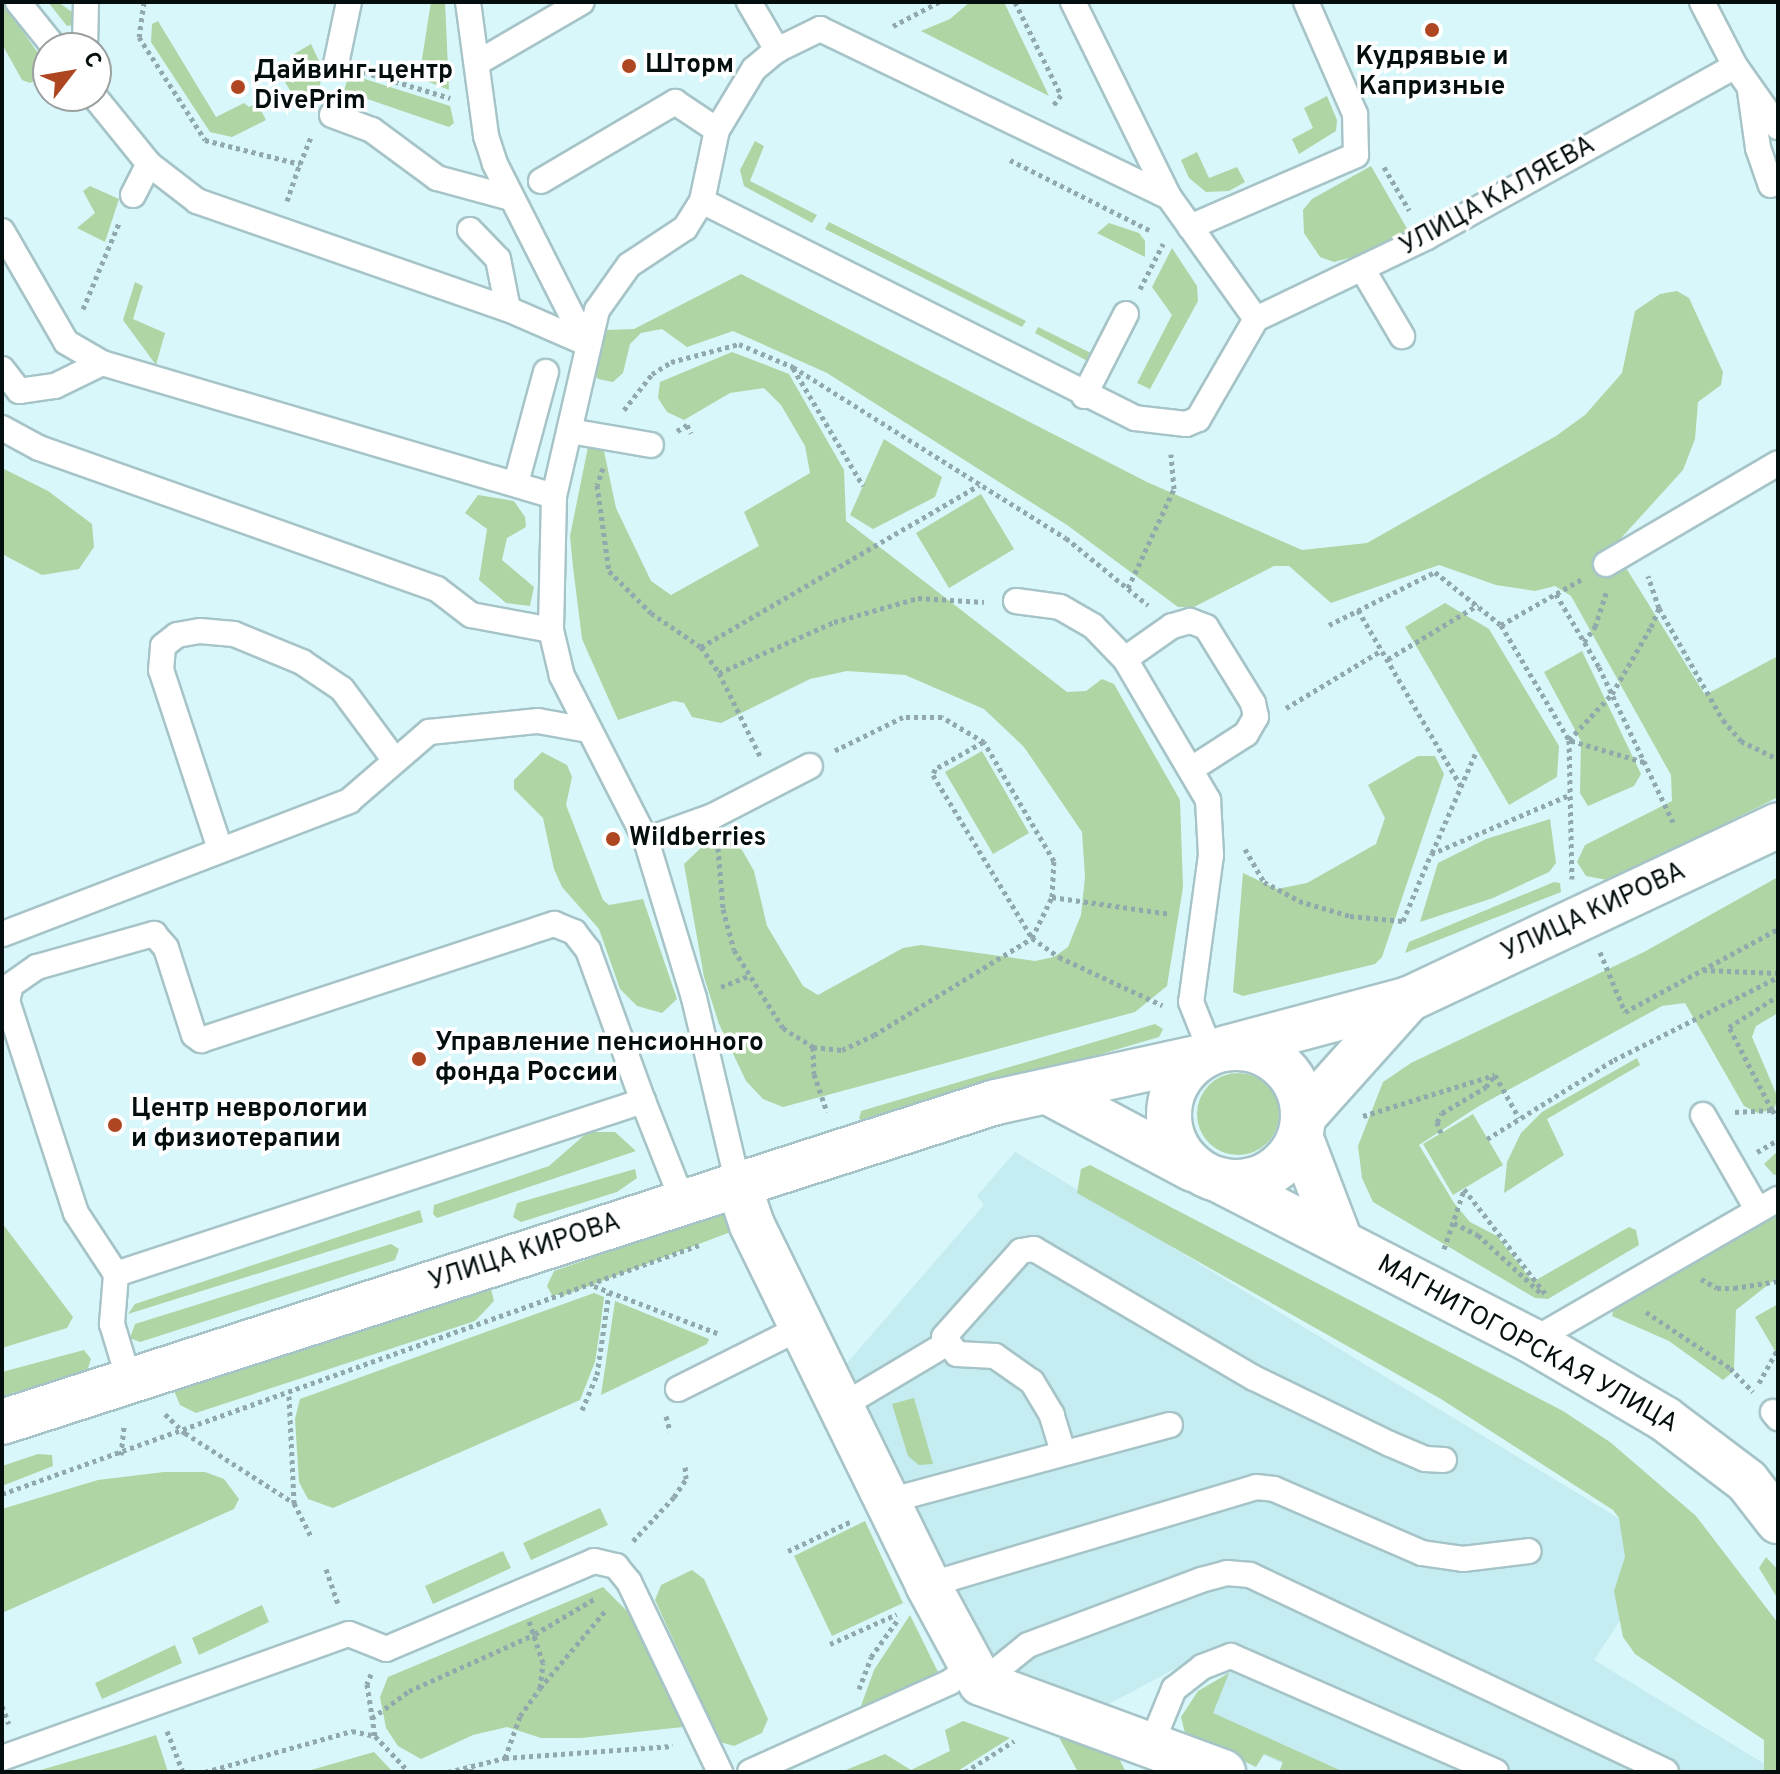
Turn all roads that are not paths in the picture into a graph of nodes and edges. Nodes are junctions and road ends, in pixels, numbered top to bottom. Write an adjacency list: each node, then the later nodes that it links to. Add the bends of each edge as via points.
1 (18, 2): 10 (lane)
2 (86, 2): 11 (lane)
3 (349, 2): 14 (lane)
4 (468, 2): 13 (lane)
5 (582, 2): 13 (lane)
6 (749, 2): 12 (lane)
7 (1073, 2): 25 (lane)
8 (1306, 2): 28 (lane, via 1355,114 1356,155)
9 (1702, 2): 15 (lane)
10 (42, 32)
11 (85, 32)
12 (777, 50): 20 (lane, via 754,69); 25 (lane, via 820,29)
13 (477, 63): 26 (lane, via 495,164)
14 (336, 64)
15 (1735, 66): 16 (lane); 31 (lane, УЛИЦА КАЛЯЕВА)
16 (1749, 88): 19 (lane); 23 (lane, via 1758,148)
17 (107, 112): 21 (lane)
18 (324, 120): 26 (lane, via 372,130 437,178)
19 (1778, 127)
20 (717, 130): 22 (lane, via 675,102); 27 (lane)
21 (149, 164): 24 (lane); 32 (lane, via 197,201)
22 (541, 181)
23 (1771, 185)
24 (133, 195)
25 (1169, 197): 28 (lane)
26 (511, 198): 36 (lane)
27 (702, 201): 36 (lane, via 685,228 629,265 597,310); 40 (lane)
28 (1190, 227): 34 (lane)
29 (470, 230): 32 (lane, via 498,259)
30 (2, 231): 37 (lane, via 66,342)
31 (1363, 270): 34 (lane, УЛИЦА КАЛЯЕВА); 35 (lane)
32 (508, 309): 36 (lane)
33 (1126, 314): 40 (lane)
34 (1256, 319): 40 (lane, via 1207,409 1186,424 1160,423)
35 (1402, 336)
36 (586, 343): 42 (lane)
37 (102, 363): 38 (lane, via 55,386 19,391); 45 (lane, via 372,446)
38 (2, 369)
39 (546, 372): 45 (lane)
40 (1084, 396)
41 (2, 428): 49 (lane, via 39,448 437,589 471,615)
42 (570, 431): 43 (lane); 46 (lane)
43 (651, 445)
44 (1778, 463): 47 (lane)
45 (516, 483): 46 (lane)
46 (554, 496): 49 (lane)
47 (1606, 564)
48 (1016, 601): 50 (lane, via 1060,607 1093,626)
49 (551, 630): 51 (lane, via 562,676)
50 (1125, 659): 54 (lane); 54 (lane, via 1172,626 1190,621 1206,627 1253,703 1254,726)
51 (588, 730): 52 (lane, via 538,721 429,732); 56 (lane)
52 (393, 758): 57 (lane, via 349,801); 57 (lane, via 342,689 302,662 234,634 177,635 163,646 161,670)
53 (810, 766): 56 (lane, via 713,816)
54 (1193, 768): 60 (lane, via 1208,800 1211,855 1191,1002)
55 (1778, 825): 59 (main road, УЛИЦА КИРОВА)
56 (646, 840): 66 (lane, via 694,998)
57 (220, 849): 58 (lane)
58 (3, 934)
59 (1409, 999): 60 (main road, УЛИЦА КИРОВА); 64 (main road, УЛИЦА КИРОВА)
60 (1212, 1052): 61 (main road, УЛИЦА КИРОВА); 64 (main road, via 1265,1054 1281,1065 1297,1089); 65 (main road, via 1176,1082 1168,1123 1185,1161)
61 (1050, 1093): 65 (main road); 66 (main road, УЛИЦА КИРОВА, via 996,1102)
62 (643, 1101): 67 (lane); 70 (lane); 70 (lane, via 588,950 574,932 554,924 201,1040 194,1035 166,948 154,934 37,967 11,985 7,1001 76,1213)
63 (1703, 1115): 68 (lane)
64 (1302, 1126): 65 (main road, via 1291,1154 1260,1179); 69 (main road)
65 (1211, 1177): 69 (main road, МАГНИТОГОРСКАЯ УЛИЦА)
66 (738, 1184): 67 (main road, УЛИЦА КИРОВА); 71 (main road)
67 (683, 1202): 74 (main road, УЛИЦА КИРОВА)
68 (1767, 1204): 72 (lane)
69 (1340, 1241): 72 (main road, МАГНИТОГОРСКАЯ УЛИЦА)
70 (116, 1274): 74 (lane, via 112,1324)
71 (802, 1327): 75 (lane); 76 (main road)
72 (1550, 1330): 82 (main road, МАГНИТОГОРСКАЯ УЛИЦА, via 1747,1481)
73 (946, 1344): 76 (lane); 79 (lane, via 957,1354 995,1356 1032,1382 1052,1415); 80 (lane, via 945,1331 1021,1251 1034,1249 1254,1378 1390,1444 1425,1459)
74 (129, 1380): 77 (main road, УЛИЦА КИРОВА)
75 (678, 1389)
76 (842, 1406): 81 (main road)
77 (2, 1422)
78 (1170, 1425): 79 (lane)
79 (1063, 1452): 81 (lane)
80 (1444, 1460)
81 (873, 1510): 84 (main road)
82 (1778, 1521)
83 (1529, 1551): 84 (lane, via 1463,1559 1422,1553 1274,1489 1256,1487)
84 (928, 1585): 85 (main road)
85 (975, 1675): 86 (main road); 89 (lane); 92 (lane, via 1028,1645 1201,1580 1227,1573 1250,1575)
86 (1169, 1757): 90 (main road); 91 (lane, via 1174,1689 1202,1667 1231,1656)
87 (2, 1758): 88 (lane, via 349,1634 386,1649 594,1561 623,1574)
88 (720, 1772)
89 (750, 1772)
90 (1223, 1772)
91 (1496, 1772)
92 (1666, 1772)

